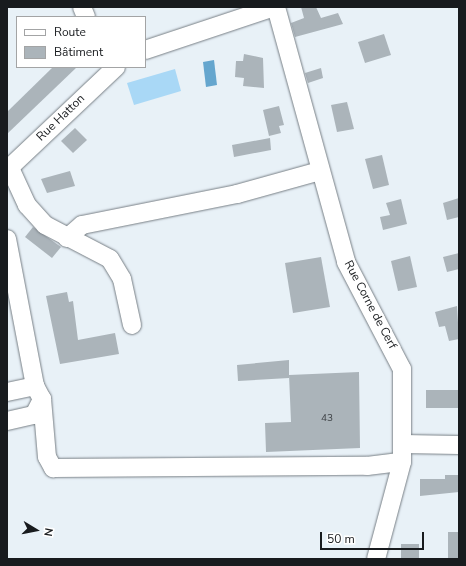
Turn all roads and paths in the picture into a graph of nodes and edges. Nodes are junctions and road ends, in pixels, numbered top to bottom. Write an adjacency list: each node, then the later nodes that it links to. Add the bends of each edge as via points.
1 (275, 7): 2 (street); 5 (street, Rue Corne de Cerf)
2 (146, 50)
3 (113, 68): 4 (street, Rue Hatton)
4 (8, 169): 6 (street, via 34,216)
5 (320, 171): 6 (street, via 237,194 82,225); 13 (street, Rue Corne de Cerf, via 346,262 402,369)
6 (67, 238): 9 (street, via 110,258 122,279)
7 (7, 239): 8 (street)
8 (12, 291): 11 (street)
9 (132, 325)
10 (7, 392): 11 (street)
11 (39, 393): 12 (street, via 34,415); 15 (street, via 47,457 53,468 366,466)
12 (7, 421)
13 (403, 444): 14 (street); 15 (street, Rue Corne de Cerf)
14 (459, 445)
15 (402, 462): 16 (street, Rue Corne de Cerf)
16 (376, 559)

